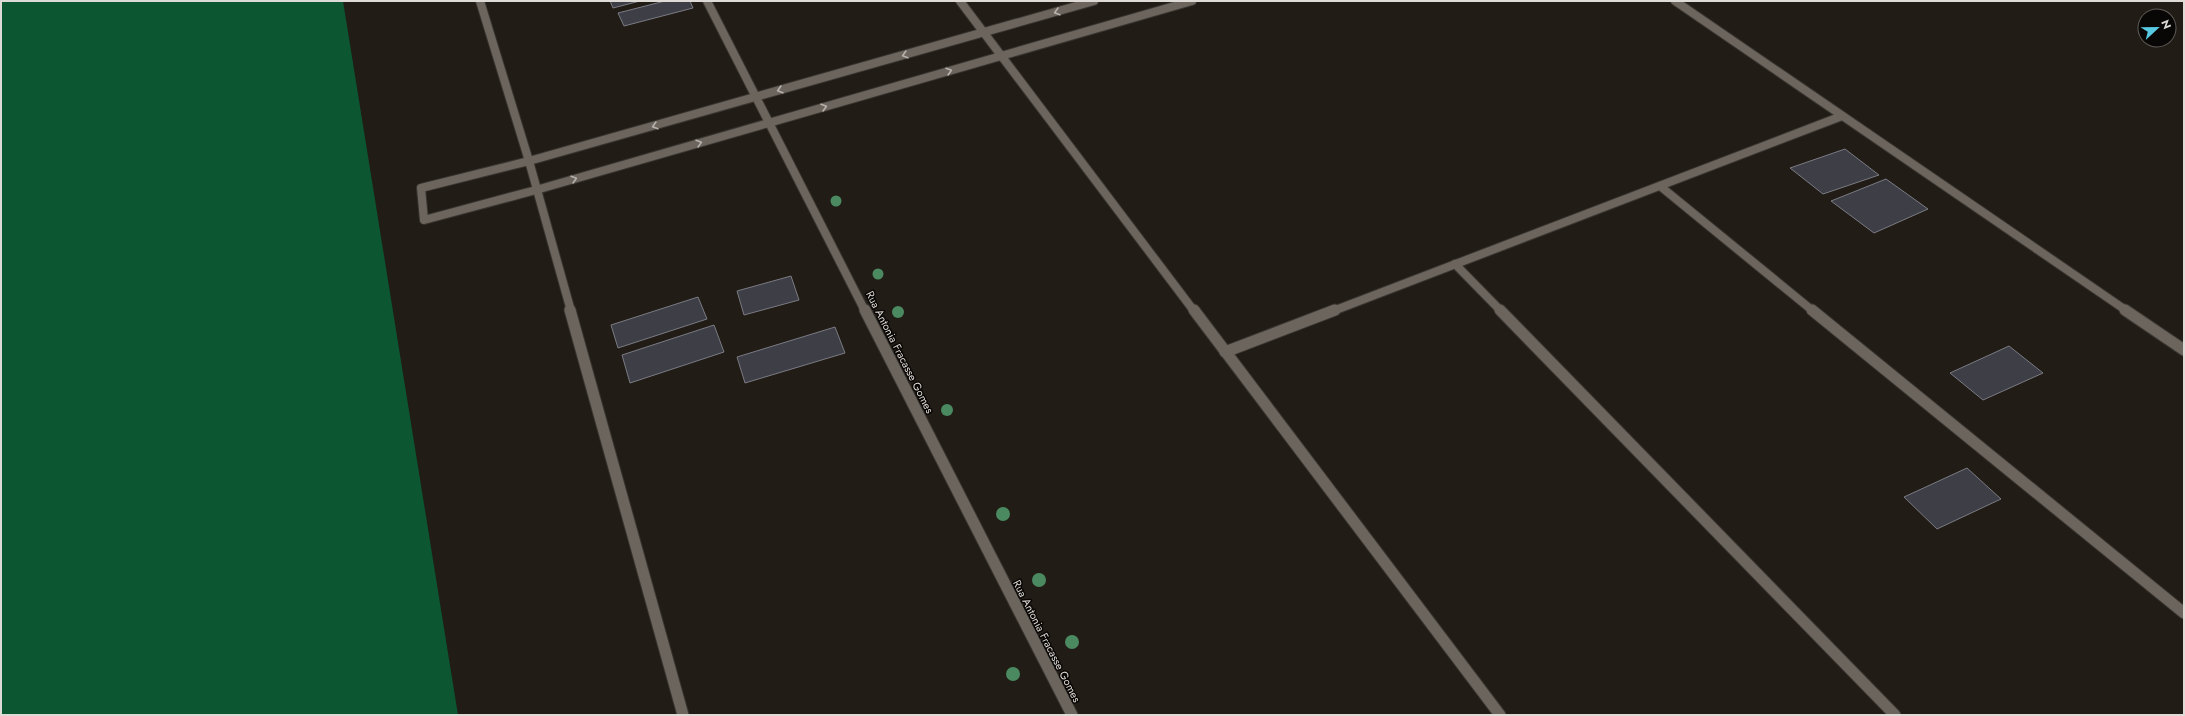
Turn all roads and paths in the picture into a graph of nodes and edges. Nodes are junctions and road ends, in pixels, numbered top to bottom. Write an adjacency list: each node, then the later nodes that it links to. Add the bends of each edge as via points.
1 (480, 1): 12 (street)
2 (707, 1): 9 (street, Rua Antonia Fracasse Gomes)
3 (960, 1): 7 (street)
4 (1094, 1): 7 (street, one-way to 7)
5 (1675, 1): 10 (street)
6 (1186, 2): 8 (street)
7 (984, 33): 8 (street); 9 (street, one-way to 9)
8 (1001, 56): 11 (street, one-way to 8); 17 (street)
9 (756, 97): 11 (street, Rua Antonia Fracasse Gomes); 12 (street, one-way to 12)
10 (1842, 116): 13 (street); 16 (street)
11 (769, 123): 14 (street, one-way to 11); 20 (street, Rua Antonia Fracasse Gomes)
12 (529, 161): 14 (street); 14 (street, via 421,188 424,220)
13 (1660, 186): 15 (street); 18 (street)
14 (536, 190): 19 (street)
15 (1455, 264): 17 (street); 22 (street)
16 (2184, 350)
17 (1225, 352): 21 (street)
18 (2184, 613)
19 (683, 715)
20 (1072, 715)
21 (1500, 715)
22 (1894, 715)

